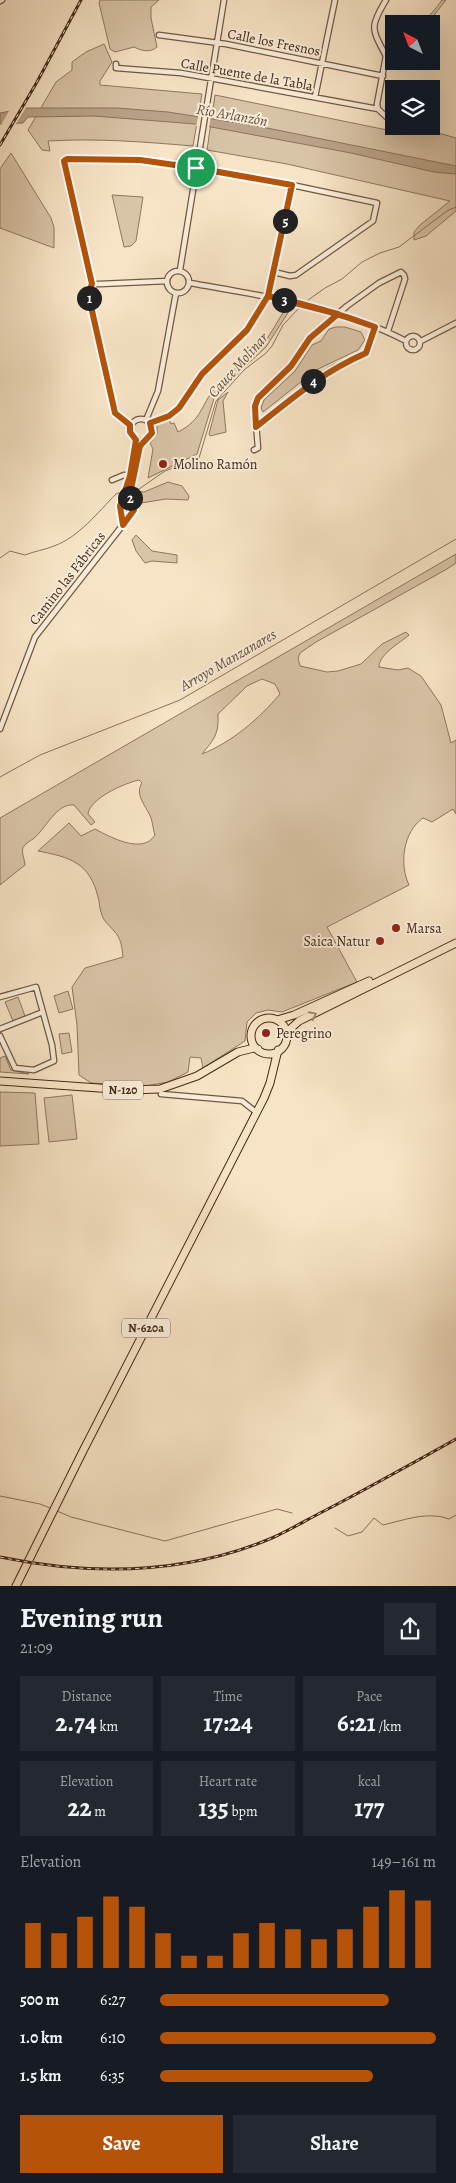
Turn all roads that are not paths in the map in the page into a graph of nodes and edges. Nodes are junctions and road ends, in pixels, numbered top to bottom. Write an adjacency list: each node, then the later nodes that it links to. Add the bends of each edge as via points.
1 (224, 0): 5 (street)
2 (335, 0): 6 (street)
3 (386, 0): 8 (street, via 378,13 374,32 386,56)
4 (160, 37): 5 (street, Calle los Fresnos)
5 (216, 43): 6 (street, Calle los Fresnos); 9 (street)
6 (322, 62): 8 (street, Calle los Fresnos); 10 (street)
7 (116, 64): 9 (street, Calle Puente de la Tabla, via 116,68)
8 (383, 76): 11 (street)
9 (211, 78): 10 (street, Calle Puente de la Tabla); 13 (street)
10 (315, 97): 11 (street, Calle Puente de la Tabla)
11 (378, 109): 12 (street)
12 (385, 116)
13 (196, 168): 14 (street); 15 (street); 19 (street, via 140,160 65,160)
14 (292, 185): 16 (street); 16 (street, via 377,203 376,214 373,221 296,275)
15 (180, 270): 17 (street, via 172,272); 18 (street, via 188,276)
16 (274, 272): 21 (street)
17 (167, 281): 19 (street); 20 (street, via 170,290)
18 (190, 283): 20 (street, via 186,290); 21 (street)
19 (91, 286): 29 (street, via 88,293 115,413)
20 (176, 293): 28 (street, via 158,391)
21 (268, 296): 22 (street); 28 (street, via 247,330 202,374 179,408 169,416)
22 (338, 314): 24 (street); 25 (street, via 379,283 403,273 405,279); 30 (street, via 310,338 291,366 258,398)
23 (456, 323): 27 (street)
24 (375, 327): 25 (street); 30 (street, via 366,353 310,383)
25 (388, 332): 26 (street)
26 (406, 341): 27 (street, via 413,335); 27 (street, via 408,348 415,350)
27 (421, 341)
28 (148, 421): 29 (street, via 139,419); 32 (street, via 152,433)
29 (130, 425): 31 (street, via 130,432)
30 (256, 427): 33 (street, via 258,448)
31 (136, 440): 32 (street); 34 (street)
32 (142, 441): 36 (street)
33 (254, 450)
34 (130, 476): 35 (street); 36 (street)
35 (112, 480)
36 (130, 485): 37 (street); 38 (street)
37 (130, 501): 38 (street); 39 (street, via 134,505)
38 (121, 504): 40 (street)
39 (133, 512): 40 (street); 41 (street, Camino las Fábricas)
40 (122, 513): 41 (street, Camino las Fábricas)
41 (123, 525): 42 (street, Camino las Fábricas, via 35,637)
42 (0, 729)
43 (456, 942): 44 (highway, N-120)
44 (414, 963): 47 (highway, N-120); 51 (highway, N-120, one-way to 44, via 299,1021)
45 (0, 997): 46 (street, via 36,987)
46 (43, 1012): 48 (street); 50 (street, via 52,1045 52,1063 32,1070 15,1068)
47 (278, 1020): 49 (highway, N-120, via 260,1021); 51 (highway, via 285,1027)
48 (0, 1029)
49 (252, 1035): 52 (highway, via 253,1043); 54 (highway, N-120)
50 (0, 1036)
51 (287, 1037): 53 (highway, N-120)
52 (260, 1050): 53 (highway, N-120, via 271,1053); 54 (highway, N-120, via 254,1048); 55 (highway, via 269,1059)
53 (278, 1050): 55 (highway, N-620a)
54 (238, 1052): 56 (highway, N-120, via 197,1076 160,1089 118,1090)
55 (273, 1070): 58 (highway, N-620a, via 268,1090)
56 (0, 1081)
57 (161, 1094): 58 (street, via 242,1101)
58 (256, 1112): 59 (highway, N-620a)
59 (16, 1586)

